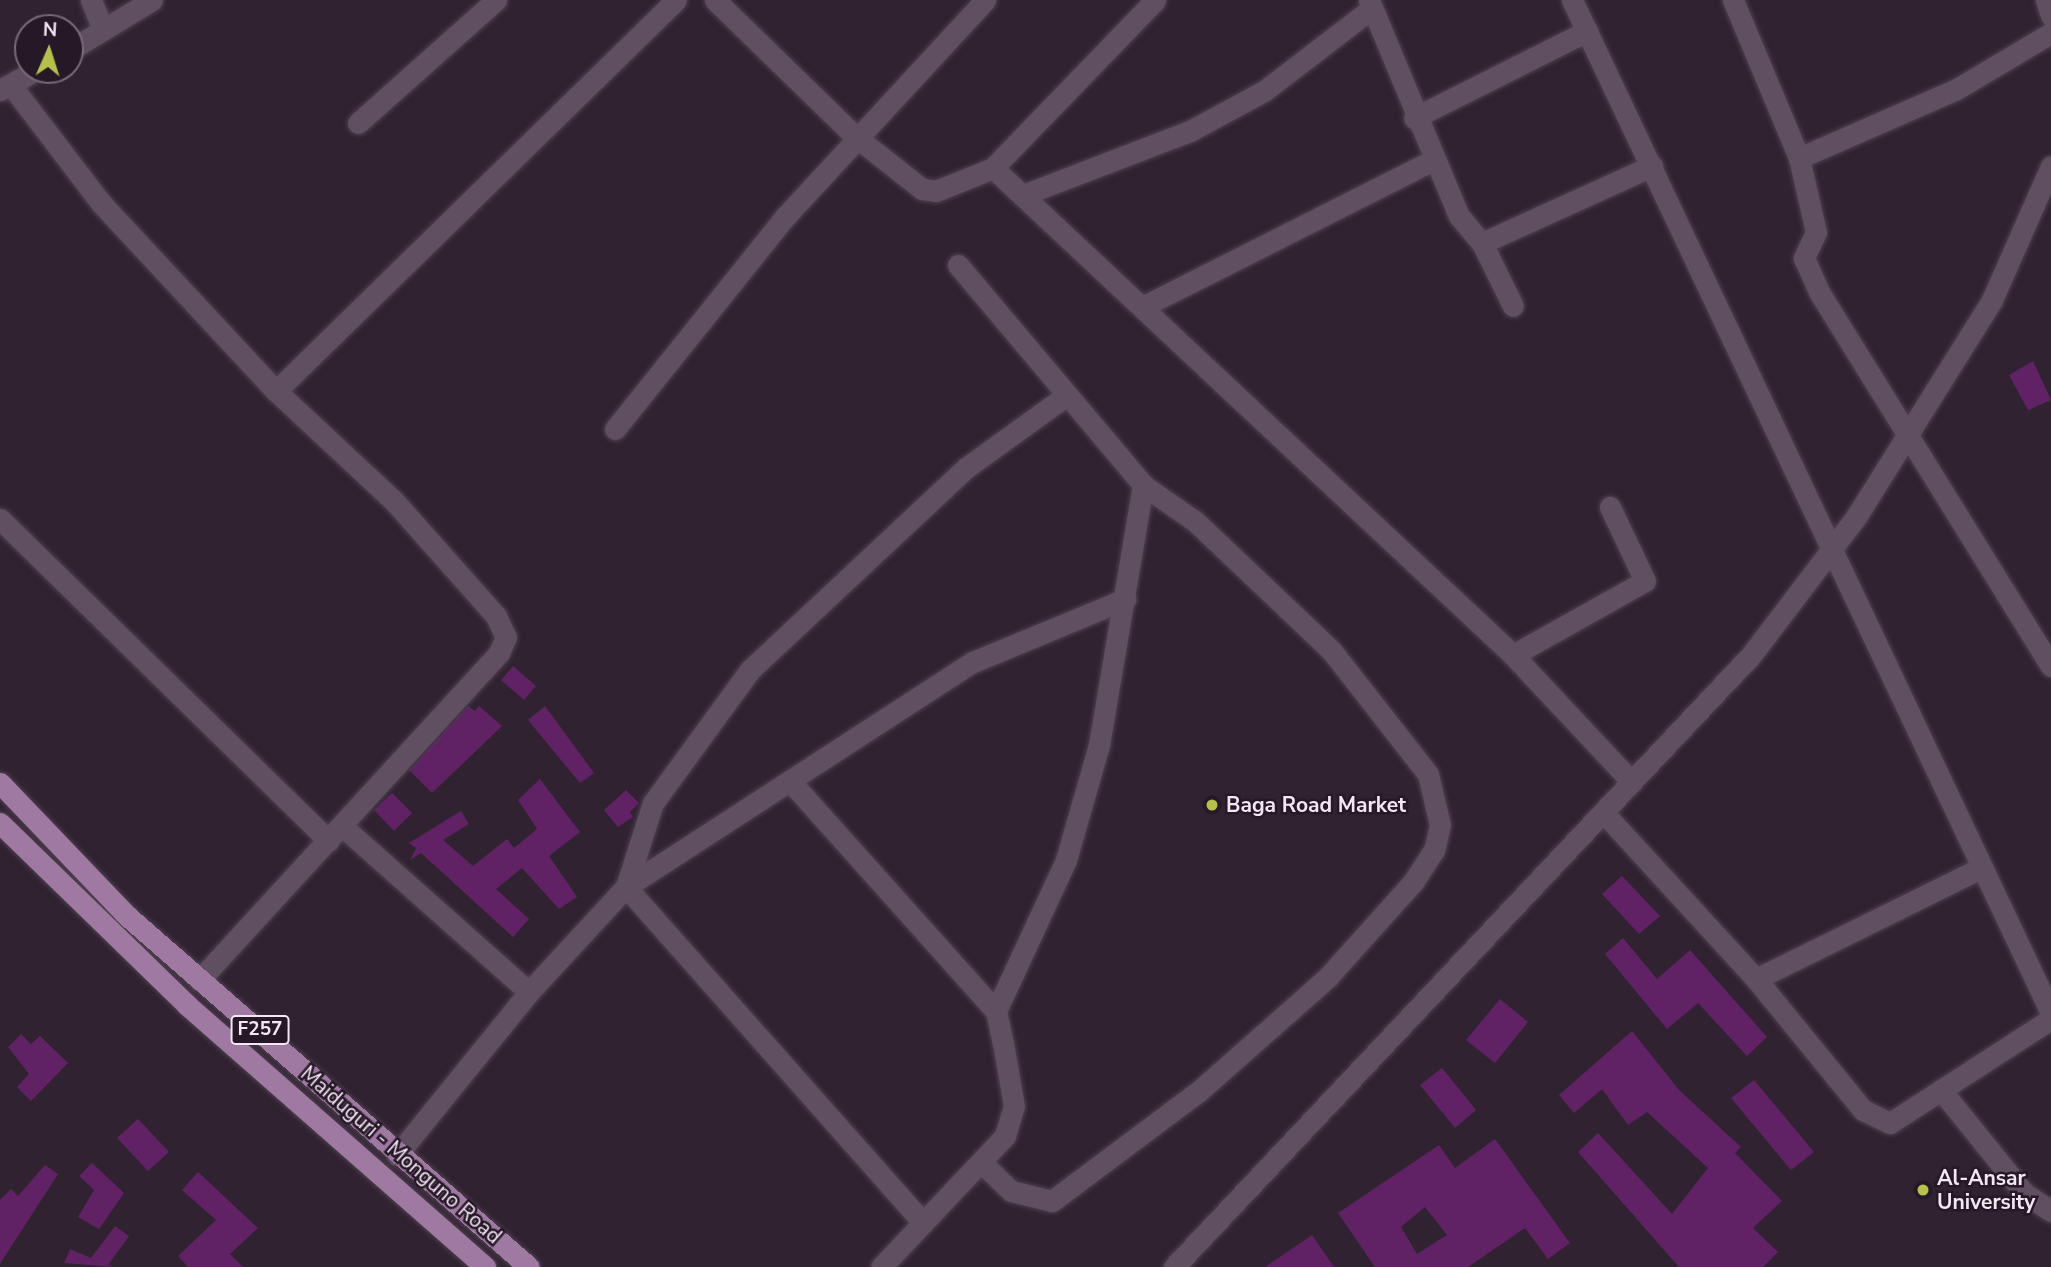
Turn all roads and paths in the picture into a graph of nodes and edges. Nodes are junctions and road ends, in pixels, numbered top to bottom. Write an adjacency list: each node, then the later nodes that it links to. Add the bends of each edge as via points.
1 (90, 0): 13 (street)
2 (152, 0): 13 (street)
3 (496, 0): 19 (street)
4 (676, 0): 31 (street)
5 (715, 0): 20 (street)
6 (985, 0): 20 (street)
7 (1155, 0): 25 (street)
8 (1572, 0): 14 (street)
9 (1733, 0): 21 (street)
10 (2046, 0): 12 (street)
11 (1371, 4): 18 (street); 26 (street, via 1252,98 1190,131)
12 (2051, 15)
13 (103, 29): 16 (street)
14 (1587, 32): 18 (street); 23 (street)
15 (2051, 33): 21 (street, via 1955,90)
16 (84, 41)
17 (6, 88): 31 (street, via 101,203)
18 (1414, 118): 22 (street)
19 (358, 123)
20 (856, 137): 25 (street, via 922,189 936,191); 33 (street)
21 (1799, 158): 34 (street, via 1816,232 1804,258 1819,292)
22 (1433, 160): 27 (street, via 1459,216); 30 (street)
23 (1652, 166): 27 (street); 38 (street, via 1769,426)
24 (2051, 166): 34 (street, via 1992,300)
25 (993, 168): 26 (street)
26 (1023, 195): 30 (street)
27 (1482, 243): 29 (street)
28 (958, 265): 32 (street)
29 (1513, 306)
30 (1142, 307): 40 (street)
31 (276, 391): 47 (street, via 394,501 496,616 506,637 499,653)
32 (1067, 395): 35 (street); 49 (street, via 967,467 750,670 653,803)
33 (615, 429)
34 (1909, 434): 38 (street); 41 (street)
35 (1143, 485): 39 (street); 58 (street, via 1196,522 1331,650 1406,739 1428,774 1440,825 1434,850 1328,976 1199,1090 1052,1201 1011,1191)
36 (1610, 506): 40 (street, via 1644,582)
37 (0, 519): 47 (street)
38 (1834, 548): 42 (street, via 1752,654); 48 (street)
39 (1125, 599): 43 (street, via 973,662); 53 (street, via 1099,745 1066,860)
40 (1513, 654): 42 (street)
41 (2048, 654)
42 (1630, 780): 45 (street)
43 (789, 781): 49 (street); 53 (street)
44 (0, 783): 51 (main road, Maiduguri - Monguno Road / F257, via 125,914)
45 (1603, 812): 50 (street); 64 (street)
46 (0, 823): 61 (main road, Maiduguri - Monguno Road / F257, via 187,1005)
47 (336, 834): 51 (street); 52 (street)
48 (1981, 868): 50 (street); 54 (street)
49 (626, 887): 52 (street); 60 (street)
50 (1756, 979): 56 (street, via 1863,1110 1891,1123)
51 (199, 980): 57 (main road, Maiduguri - Monguno Road / F257)
52 (529, 992): 57 (street)
53 (996, 1011): 58 (street, via 1014,1106 1005,1136)
54 (2051, 1013)
55 (2051, 1019): 56 (street)
56 (1941, 1090): 59 (street, via 2024,1193)
57 (397, 1155): 62 (main road, Maiduguri - Monguno Road / F257)
58 (982, 1163): 60 (street)
59 (2051, 1212)
60 (922, 1221): 63 (street)
61 (485, 1267)
62 (529, 1267)
63 (881, 1267)
64 (1174, 1267)

